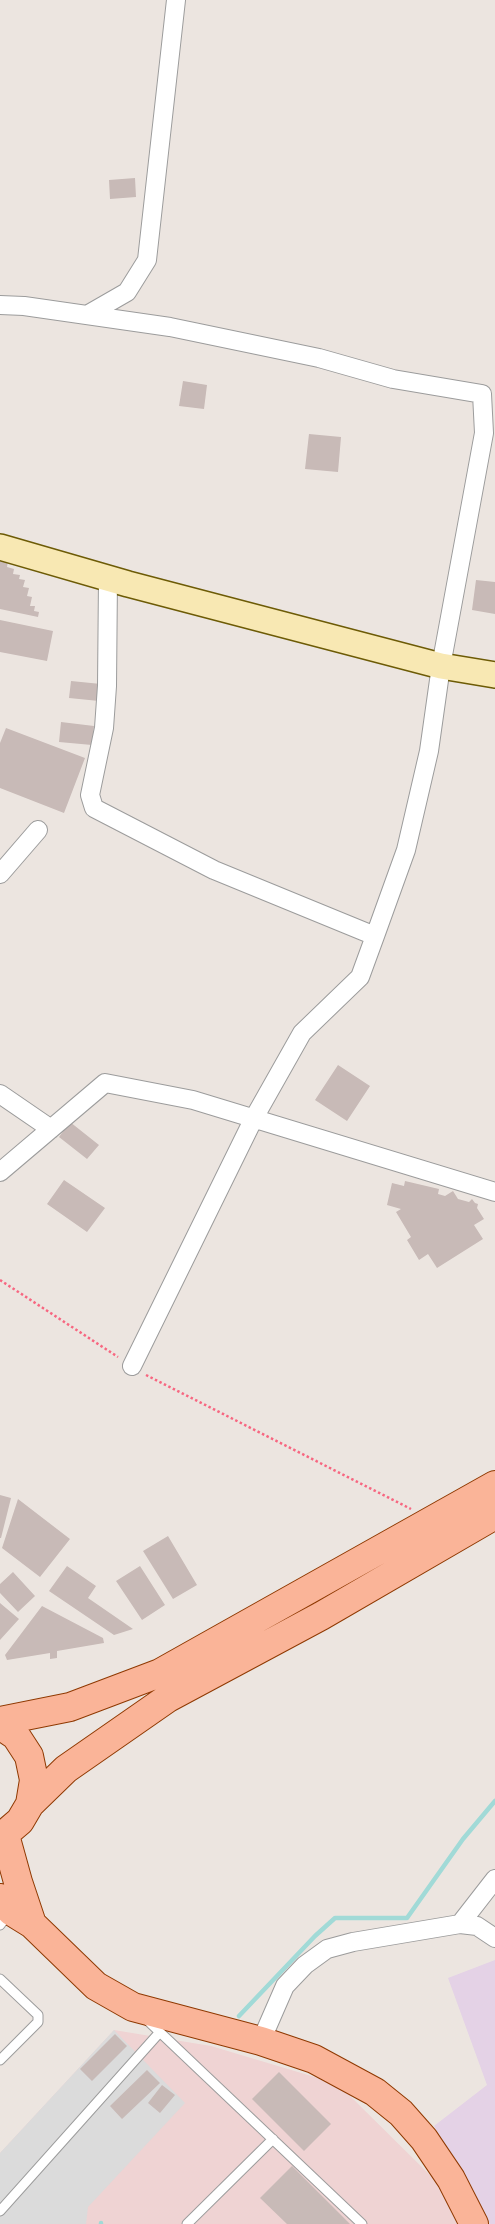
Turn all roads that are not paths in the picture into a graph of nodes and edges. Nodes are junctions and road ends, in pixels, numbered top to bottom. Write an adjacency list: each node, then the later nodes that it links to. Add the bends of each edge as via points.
1 (176, 0): 3 (street, via 146,260 127,292)
2 (0, 305): 3 (street)
3 (87, 315): 4 (street, via 179,329 319,358 393,379)
4 (488, 395): 7 (street, via 484,433)
5 (0, 547): 6 (street)
6 (108, 578): 7 (street); 11 (street, via 107,686 104,728 90,795 94,808 214,870)
7 (441, 666): 8 (street); 11 (street, via 429,750 406,850)
8 (495, 675)
9 (38, 830): 10 (street)
10 (0, 874)
11 (376, 936): 13 (street, via 360,977 302,1034)
12 (0, 1094): 14 (street)
13 (254, 1118): 14 (street, via 193,1100 105,1083); 16 (street); 17 (street)
14 (51, 1129): 15 (street)
15 (0, 1172)
16 (495, 1192)
17 (132, 1366)
18 (495, 1485): 20 (main road, via 160,1673 70,1707)
19 (495, 1515): 21 (main road, via 322,1616 168,1698 66,1768)
20 (0, 1723): 21 (main road, via 16,1736 29,1756 34,1780)
21 (30, 1804): 22 (main road, via 20,1821)
22 (3, 1836): 24 (main road, via 18,1882)
23 (495, 1880): 25 (street)
24 (11, 1914): 28 (main road, via 96,1986)
25 (460, 1924): 26 (street, via 477,1926); 30 (street, via 327,1949 305,1964 284,1986)
26 (495, 1938)
27 (0, 1979): 31 (lane, via 38,2015 38,2022)
28 (133, 2006): 29 (lane); 30 (main road)
29 (160, 2032): 32 (lane); 33 (lane)
30 (261, 2041): 36 (main road, via 314,2059 346,2075 401,2113 424,2139 451,2179)
31 (0, 2060)
32 (273, 2140): 34 (lane); 35 (lane)
33 (0, 2211)
34 (187, 2224)
35 (362, 2224)
36 (474, 2224)

